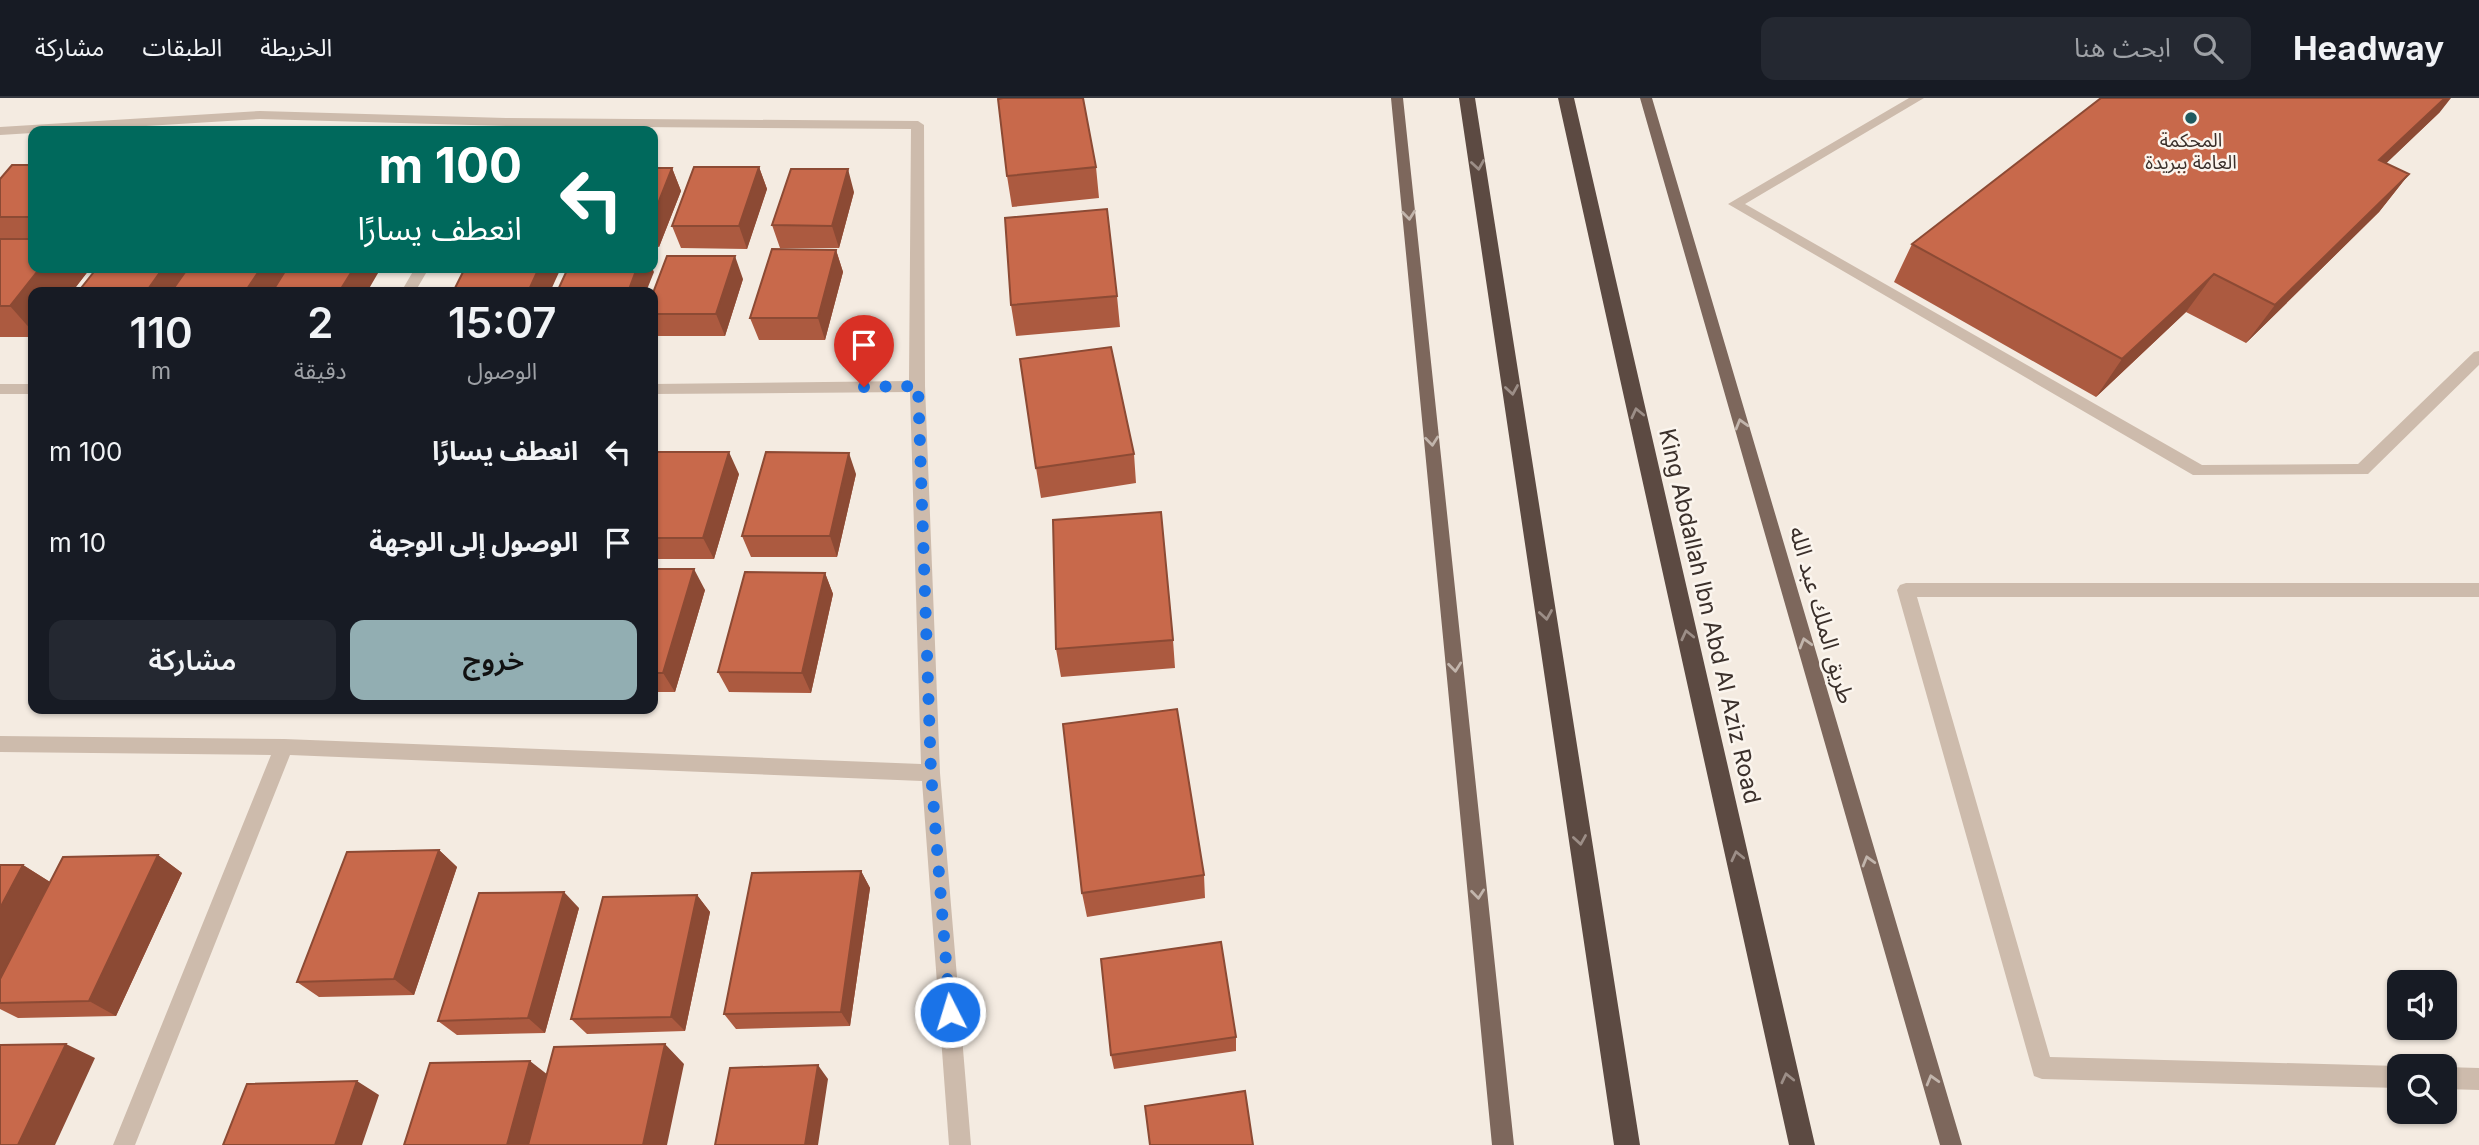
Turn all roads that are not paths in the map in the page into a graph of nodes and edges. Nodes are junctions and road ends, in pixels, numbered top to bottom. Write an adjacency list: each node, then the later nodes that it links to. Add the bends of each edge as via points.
1 (274, 98): 7 (street)
2 (1397, 98): 27 (main road, one-way to 27)
3 (1467, 98): 28 (highway, one-way to 28)
4 (1566, 98): 29 (highway, King Abdallah Ibn Abd Al Aziz Road, one-way to 4)
5 (1646, 98): 30 (main road, طريق الملك عبد الله, one-way to 5)
6 (1918, 98): 13 (street, via 1735,204 2199,471 2362,470)
7 (260, 115): 8 (street); 9 (street)
8 (81, 126)
9 (484, 126)
10 (658, 126): 14 (street, via 918,125)
11 (28, 129): 12 (street)
12 (0, 131)
13 (2476, 363)
14 (918, 386): 17 (street); 21 (street)
15 (0, 389): 16 (street)
16 (28, 389)
17 (658, 389)
18 (2479, 590): 22 (street, via 1906,590 2042,1068)
19 (0, 744): 20 (street)
20 (284, 747): 21 (street); 25 (street)
21 (931, 773): 26 (street)
22 (2387, 1077)
23 (2457, 1078): 24 (street)
24 (2479, 1079)
25 (124, 1145)
26 (960, 1145)
27 (1503, 1145)
28 (1627, 1145)
29 (1802, 1145)
30 (1951, 1145)

